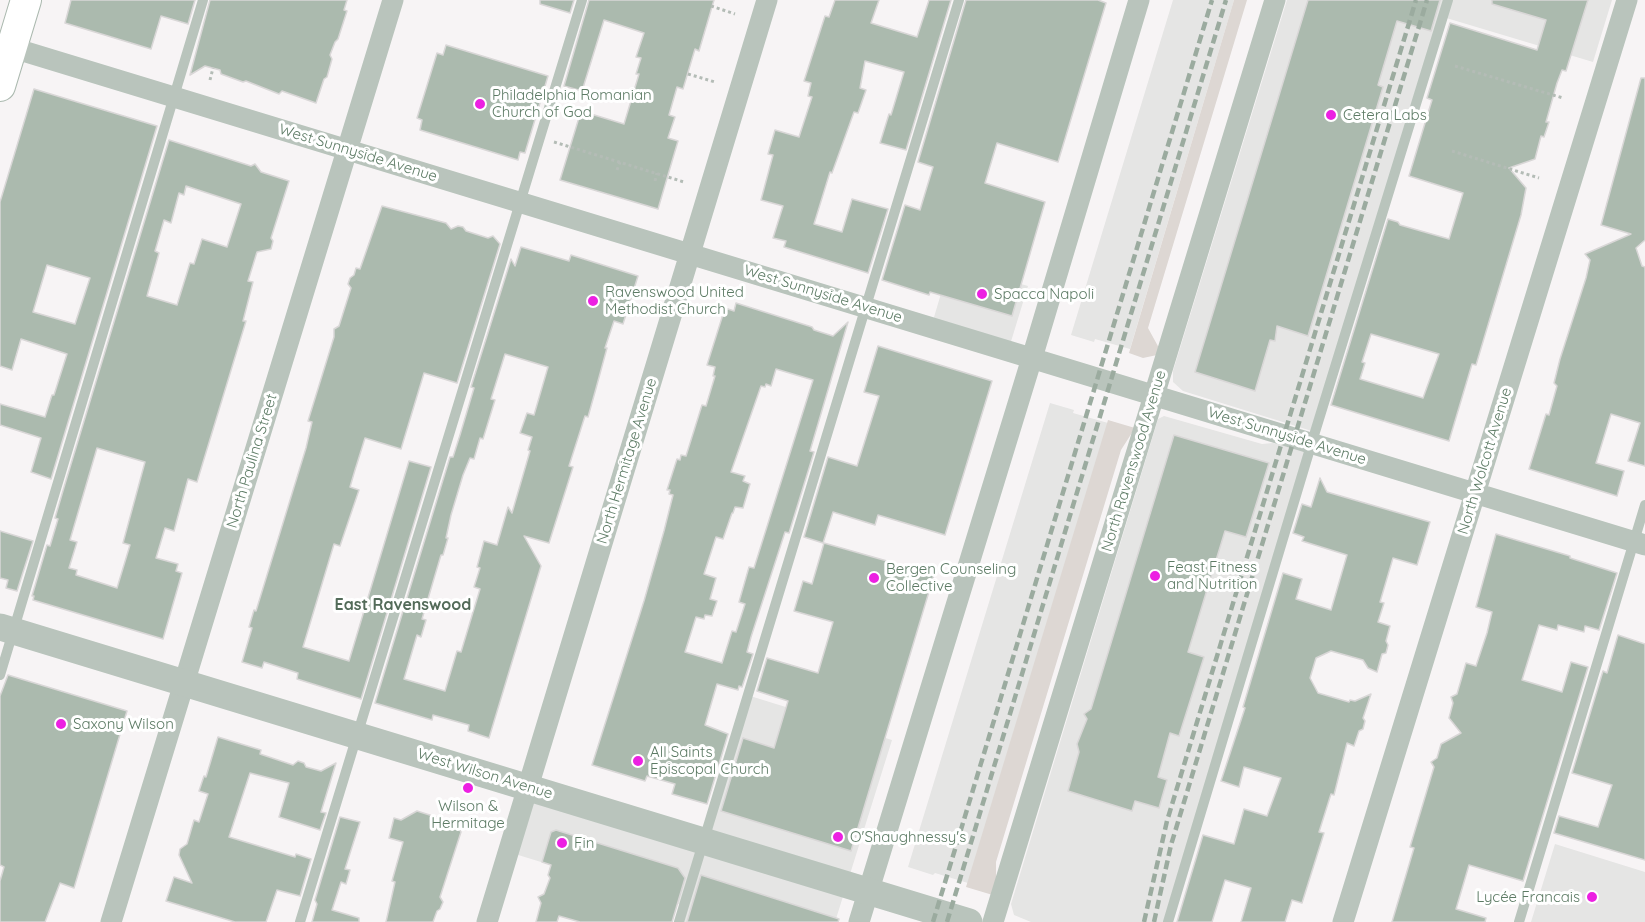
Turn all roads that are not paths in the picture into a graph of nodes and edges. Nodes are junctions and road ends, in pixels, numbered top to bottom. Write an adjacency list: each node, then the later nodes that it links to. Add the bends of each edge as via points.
1 (26, 0): 11 (main road)
2 (203, 0): 13 (lane)
3 (393, 0): 14 (street, North Paulina Street)
4 (582, 0): 15 (lane)
5 (767, 0): 16 (street, North Hermitage Avenue)
6 (959, 0): 17 (lane)
7 (1139, 0): 18 (street)
8 (1275, 0): 19 (street, North Ravenswood Avenue)
9 (1448, 0): 20 (lane)
10 (1627, 0): 21 (street, North Wolcott Avenue)
11 (6, 46): 12 (main road); 13 (street, West Sunnyside Avenue)
12 (0, 86)
13 (175, 97): 14 (street, West Sunnyside Avenue); 24 (lane)
14 (347, 150): 15 (street, West Sunnyside Avenue); 26 (street, North Paulina Street)
15 (521, 203): 16 (street, West Sunnyside Avenue); 27 (lane)
16 (690, 254): 17 (street, West Sunnyside Avenue); 28 (street, North Hermitage Avenue)
17 (867, 308): 18 (street, West Sunnyside Avenue); 29 (lane)
18 (1032, 358): 19 (street, West Sunnyside Avenue); 30 (street)
19 (1154, 395): 20 (street, West Sunnyside Avenue); 37 (street, North Ravenswood Avenue)
20 (1312, 442): 21 (street, West Sunnyside Avenue); 38 (lane)
21 (1475, 493): 23 (street, West Sunnyside Avenue); 39 (street, North Wolcott Avenue)
22 (1645, 505): 23 (lane)
23 (1639, 543): 40 (lane)
24 (7, 629): 25 (lane); 26 (street, West Wilson Avenue)
25 (0, 675)
26 (184, 683): 27 (street, West Wilson Avenue); 31 (street, North Paulina Street)
27 (357, 736): 28 (street, West Wilson Avenue); 32 (lane)
28 (528, 788): 29 (street, West Wilson Avenue); 33 (street, North Hermitage Avenue)
29 (704, 841): 30 (street, West Wilson Avenue); 34 (lane)
30 (868, 891): 35 (street); 36 (street, West Wilson Avenue)
31 (111, 922)
32 (300, 922)
33 (487, 922)
34 (679, 922)
35 (859, 922)
36 (969, 922)
37 (993, 922)
38 (1168, 922)
39 (1343, 922)
40 (1519, 922)

